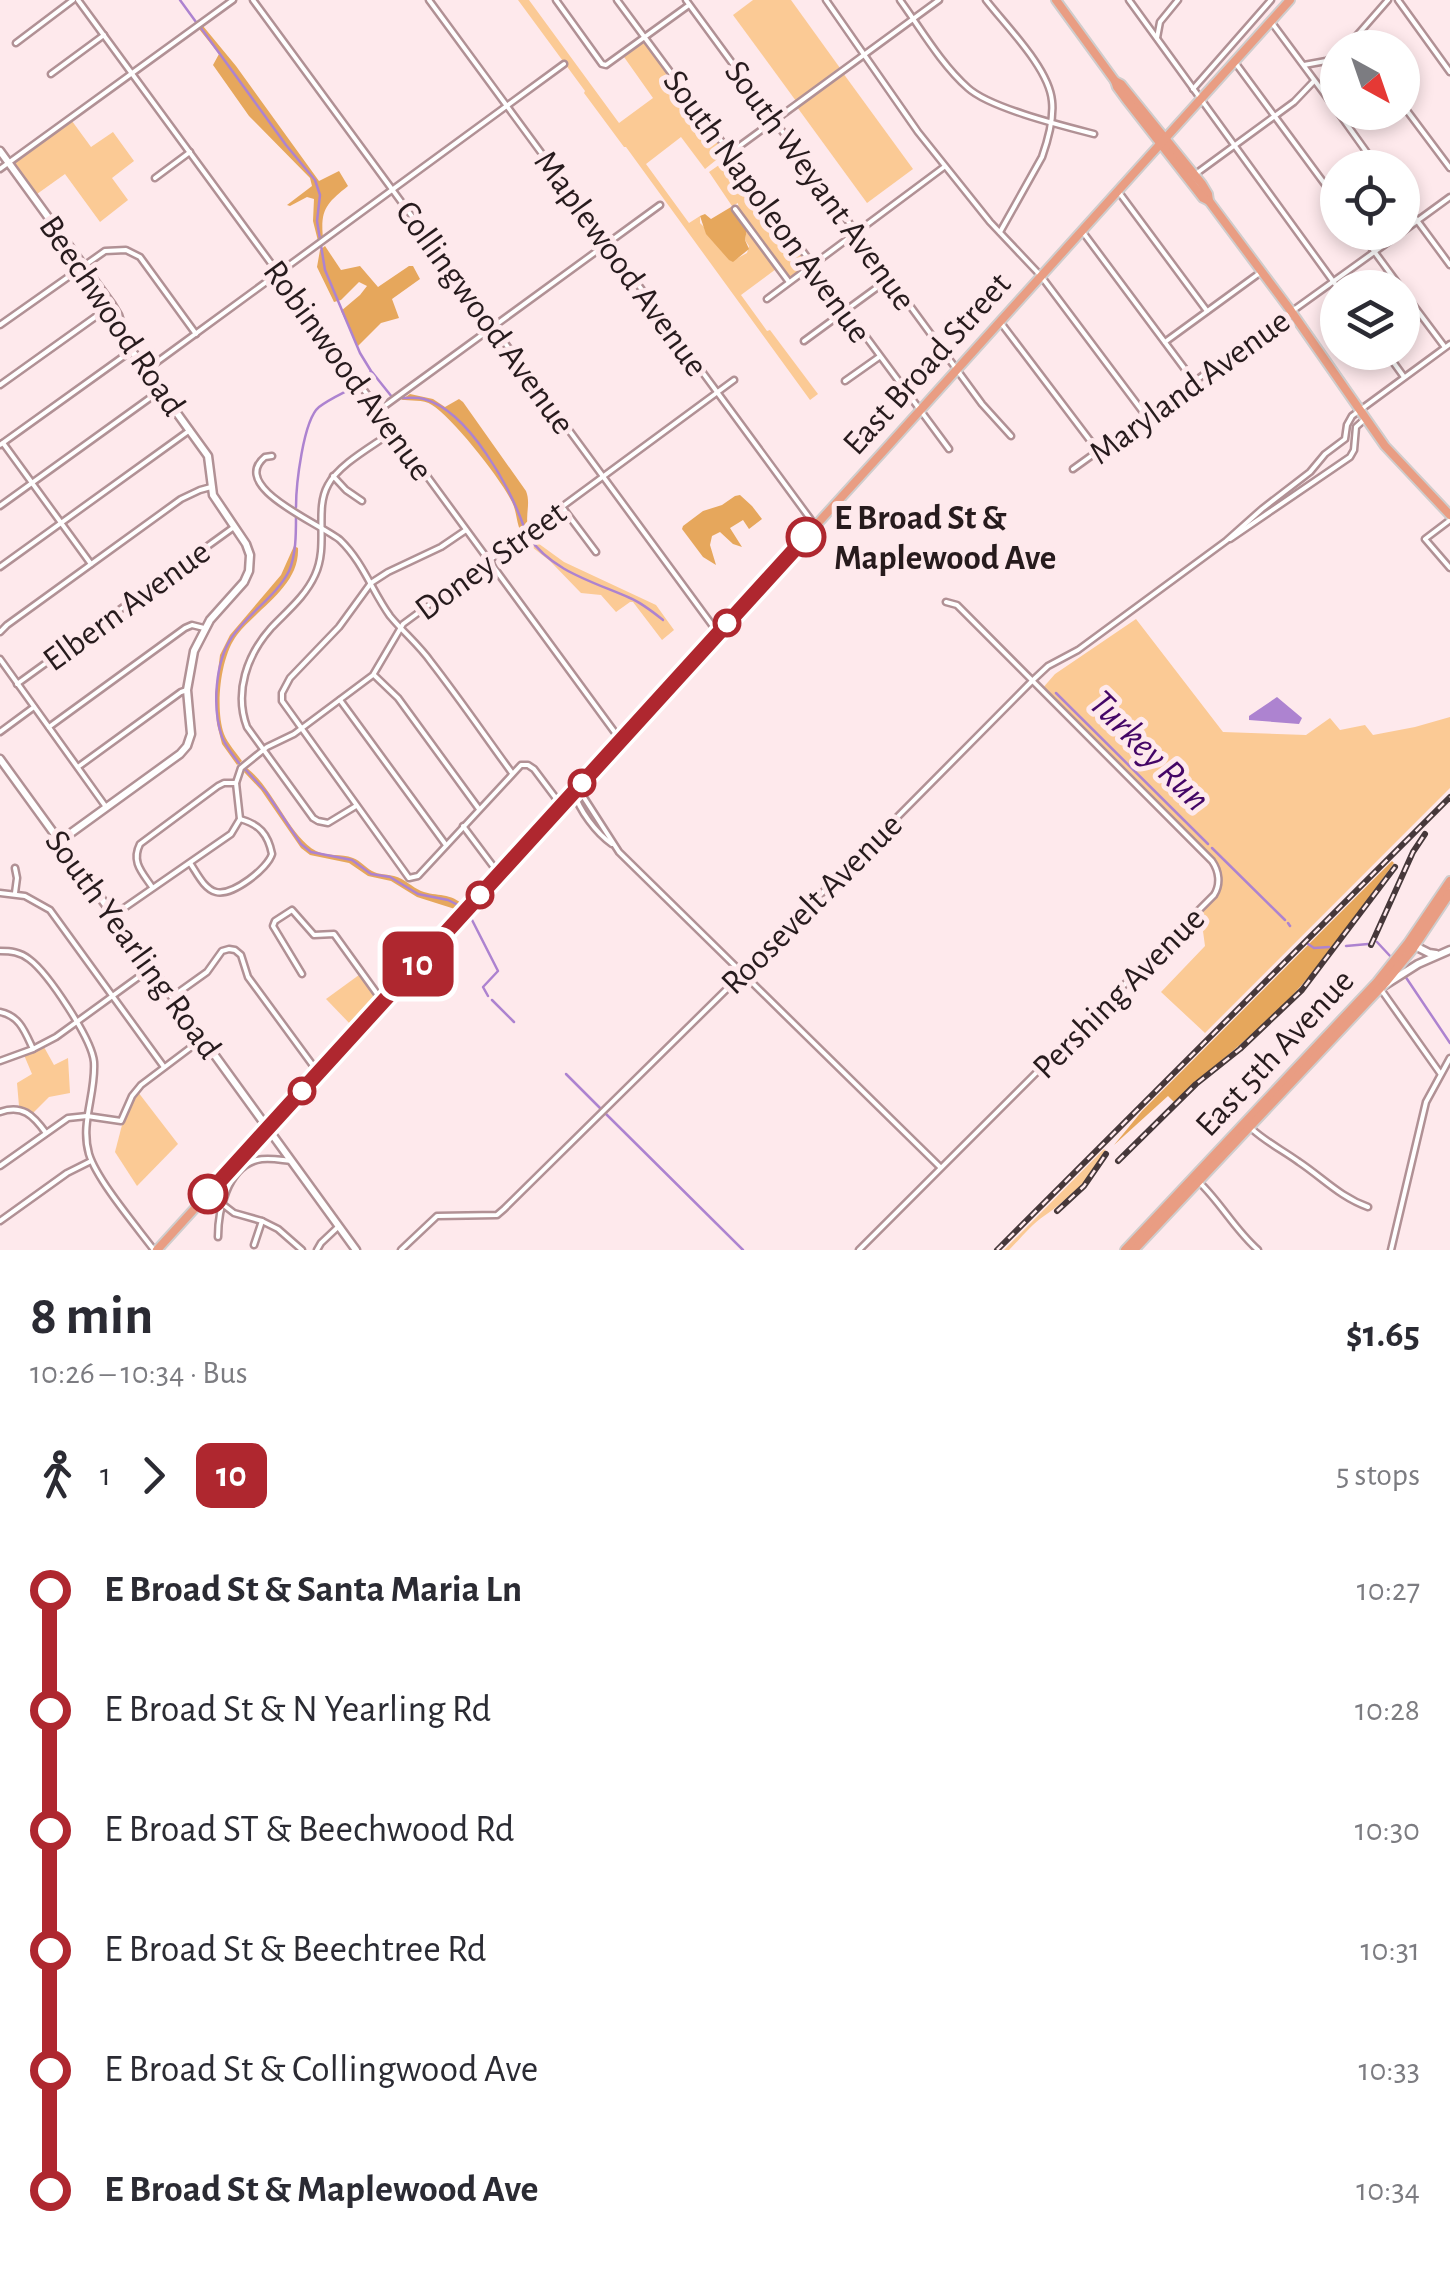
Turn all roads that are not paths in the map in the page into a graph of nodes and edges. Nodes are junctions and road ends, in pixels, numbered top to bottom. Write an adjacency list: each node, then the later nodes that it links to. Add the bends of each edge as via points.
1 (76, 0): 22 (street, Robinwood Avenue); 25 (street)
2 (233, 0): 33 (street)
3 (253, 0): 56 (street, Collingwood Avenue)
4 (429, 0): 38 (street, Maplewood Avenue)
5 (556, 0): 23 (street, via 602,64)
6 (618, 0): 23 (street, South Napoleon Avenue)
7 (826, 0): 26 (street)
8 (900, 0): 19 (street)
9 (939, 0): 19 (street)
10 (986, 0): 41 (street, via 1047,83)
11 (1056, 0): 44 (main road)
12 (1129, 0): 24 (street)
13 (1178, 0): 24 (street, via 1160,22)
14 (1271, 0): 35 (street)
15 (1290, 0): 20 (main road, East Broad Street)
16 (1388, 0): 21 (street)
17 (1398, 0): 31 (street)
18 (688, 2): 23 (street); 40 (street, South Weyant Avenue)
19 (914, 18): 26 (street); 41 (street, via 968,89)
20 (1270, 21): 27 (main road, East Broad Street); 30 (street)
21 (1361, 30)
22 (104, 36): 32 (street); 33 (street, Robinwood Avenue)
23 (645, 38): 48 (street, South Napoleon Avenue)
24 (1158, 39): 35 (street)
25 (16, 43)
26 (864, 55): 40 (street); 50 (street)
27 (1234, 61): 37 (main road, East Broad Street); 39 (street)
28 (1320, 62): 30 (street)
29 (564, 64): 38 (street)
30 (1304, 66): 34 (street)
31 (1450, 72)
32 (51, 74)
33 (132, 74): 47 (street, Robinwood Avenue); 49 (street)
34 (1314, 81): 36 (street); 39 (street)
35 (1193, 88): 37 (street)
36 (1320, 89)
37 (1200, 100): 44 (main road, East Broad Street); 45 (street)
38 (507, 106): 56 (street); 67 (street, Maplewood Avenue)
39 (1275, 116): 45 (street); 54 (street)
40 (774, 120): 48 (street); 64 (street, South Weyant Avenue)
41 (1050, 121): 43 (street); 65 (street, via 1042,157)
42 (1420, 128): 51 (street)
43 (1094, 134)
44 (1163, 141): 53 (main road); 57 (main road, East Broad Street); 59 (main road)
45 (1234, 146): 53 (street); 73 (street)
46 (0, 151): 49 (street, Beechwood Road)
47 (190, 152): 55 (street); 77 (street, Robinwood Avenue)
48 (730, 153): 71 (street, South Napoleon Avenue)
49 (9, 164): 52 (street); 70 (street, Beechwood Road)
50 (945, 166): 64 (street); 65 (street)
51 (1450, 168)
52 (0, 169)
53 (1194, 175): 59 (main road)
54 (1320, 177)
55 (155, 178)
56 (393, 190): 77 (street); 90 (street, Collingwood Avenue)
57 (1118, 191): 66 (main road, East Broad Street); 85 (street)
58 (1450, 197): 62 (street, Maryland Avenue)
59 (1208, 201): 76 (main road)
60 (660, 204): 67 (street)
61 (735, 209): 80 (street)
62 (1420, 220)
63 (1420, 224): 72 (street)
64 (856, 232): 71 (street); 79 (street, South Weyant Avenue)
65 (1000, 232): 78 (street)
66 (1082, 232): 78 (main road, East Broad Street); 93 (street)
67 (608, 243): 90 (street); 106 (street, Maplewood Avenue)
68 (1378, 250): 69 (street, Maryland Avenue)
69 (1375, 252): 74 (street, Maryland Avenue); 75 (street)
70 (83, 265): 83 (street, Beechwood Road); 89 (street); 91 (street, via 110,249 137,255)
71 (812, 265): 80 (street); 84 (street, South Napoleon Avenue)
72 (1450, 265)
73 (1325, 270)
74 (1354, 270)
75 (1388, 270)
76 (1261, 272): 85 (street); 87 (main road)
77 (278, 274): 91 (street); 107 (street, Robinwood Avenue)
78 (1042, 276): 88 (main road, East Broad Street); 110 (street)
79 (890, 278): 84 (street); 98 (street, South Weyant Avenue)
80 (789, 282): 82 (street)
81 (1320, 295): 87 (street, Maryland Avenue)
82 (767, 299)
83 (112, 304): 95 (street, Beechwood Road); 104 (street)
84 (846, 311): 92 (street); 96 (street, South Napoleon Avenue)
85 (1207, 311): 93 (street)
86 (1420, 311): 94 (street)
87 (1292, 312): 102 (street, Maryland Avenue); 108 (main road)
88 (1001, 322): 98 (main road, East Broad Street); 117 (street)
89 (0, 325)
90 (493, 327): 107 (street); 121 (street, Collingwood Avenue)
91 (196, 334): 97 (street)
92 (804, 341)
93 (1165, 342): 102 (street)
94 (1448, 346): 100 (street, Roosevelt Avenue)
95 (132, 351): 97 (street, Beechwood Road); 115 (street)
96 (879, 357): 103 (street); 109 (street, South Napoleon Avenue)
97 (146, 370): 105 (street, Beechwood Road)
98 (957, 370): 109 (main road, East Broad Street); 114 (street, South Weyant Avenue)
99 (1398, 370): 100 (street)
100 (1404, 378): 108 (street, Roosevelt Avenue)
101 (734, 380): 106 (street, Doney Street)
102 (1194, 381): 110 (street, Maryland Avenue)
103 (845, 382)
104 (0, 385)
105 (160, 390): 112 (street, Beechwood Road); 122 (street)
106 (718, 393): 121 (street, Doney Street); 129 (street, Maplewood Avenue)
107 (378, 410): 113 (street, Robinwood Avenue)
108 (1360, 410): 111 (main road); 133 (street, Roosevelt Avenue, via 1344,439)
109 (920, 411): 116 (street, South Napoleon Avenue); 129 (main road, East Broad Street)
110 (1146, 416): 117 (street, Maryland Avenue)
111 (1366, 418): 127 (main road); 133 (street, Roosevelt Avenue, via 1356,427 1350,457)
112 (190, 430): 123 (street, Beechwood Road, via 208,456); 128 (street)
113 (394, 431): 120 (street); 132 (street, Robinwood Avenue)
114 (1011, 436)
115 (2, 444): 122 (street)
116 (949, 449)
117 (1098, 451): 119 (street, Maryland Avenue)
118 (272, 456): 131 (street, via 258,464 260,485)
119 (1074, 469)
120 (334, 476): 124 (street); 131 (street, via 323,499)
121 (603, 477): 126 (street, Doney Street); 144 (street, Collingwood Avenue)
122 (32, 483): 125 (street); 128 (street)
123 (211, 488): 130 (street, Beechwood Road); 136 (street, via 181,500)
124 (362, 501)
125 (0, 506)
126 (562, 506): 134 (street); 135 (street, Doney Street)
127 (1450, 514): 138 (street, via 1425,539)
128 (61, 523): 136 (street); 137 (street)
129 (816, 526): 144 (main road, East Broad Street)
130 (234, 527): 141 (street, Beechwood Road, via 250,555 247,576); 148 (street, Elbern Avenue)
131 (323, 527): 139 (street, via 350,551); 156 (street, via 310,585 257,646 245,674 245,721)
132 (466, 530): 135 (street, Robinwood Avenue); 139 (street)
133 (1226, 541): 147 (street, Roosevelt Avenue)
134 (596, 552)
135 (489, 560): 142 (street, Doney Street); 155 (street, Robinwood Avenue)
136 (91, 564): 143 (street)
137 (0, 567)
138 (1450, 568)
139 (370, 583): 142 (street); 153 (street, via 283,689 284,705)
140 (946, 602): 147 (street, Pershing Avenue, via 957,605)
141 (204, 628): 149 (street); 152 (street, via 185,628)
142 (400, 628): 146 (street, Doney Street); 159 (street)
143 (0, 632)
144 (718, 634): 155 (main road, East Broad Street)
145 (0, 659): 148 (street)
146 (373, 674): 150 (street, Doney Street); 165 (street)
147 (1033, 680): 186 (street, Roosevelt Avenue); 209 (street, Pershing Avenue, via 1212,861 1217,890)
148 (17, 684): 151 (street)
149 (187, 690): 158 (street); 164 (street, via 187,746)
150 (340, 700): 153 (street, Doney Street); 172 (street)
151 (34, 707): 152 (street); 154 (street)
152 (48, 727): 158 (street)
153 (301, 729): 156 (street, Doney Street); 162 (street)
154 (0, 732)
155 (621, 740): 161 (main road, East Broad Street)
156 (263, 750): 160 (street, Doney Street, via 241,768); 162 (street, via 318,822 333,822)
157 (0, 759): 171 (street, South Yearling Road)
158 (78, 767): 164 (street)
159 (512, 772): 163 (street, via 531,766); 165 (street)
160 (236, 782): 167 (street); 177 (street, via 218,786 140,844 137,863)
161 (574, 792): 163 (main road, East Broad Street); 166 (street); 168 (street)
162 (356, 806): 172 (street, via 412,879)
163 (562, 806): 175 (main road, East Broad Street)
164 (106, 807): 171 (street)
165 (480, 809): 169 (street)
166 (596, 814): 168 (street); 170 (street)
167 (240, 818): 173 (street, via 231,834); 173 (street, via 257,825 269,841 266,866 220,893)
168 (589, 819): 170 (street)
169 (463, 826): 172 (street); 175 (street)
170 (607, 836): 186 (street)
171 (60, 841): 181 (street, South Yearling Road)
172 (446, 846)
173 (190, 863): 177 (street)
174 (15, 868): 178 (street)
175 (499, 874): 191 (main road, East Broad Street)
176 (1450, 880): 182 (main road, East 5th Avenue)
177 (152, 887): 181 (street)
178 (15, 893): 180 (street); 189 (street, via 50,910)
179 (1450, 893): 182 (main road, East 5th Avenue)
180 (0, 894)
181 (113, 916): 185 (street, South Yearling Road)
182 (1411, 945): 184 (street, via 1431,954); 188 (main road, East 5th Avenue)
183 (0, 951): 193 (street, via 38,968)
184 (1448, 951): 188 (street)
185 (151, 968): 189 (street); 190 (street, South Yearling Road)
186 (743, 973): 209 (street); 223 (street, Roosevelt Avenue, via 501,1212 437,1216)
187 (302, 974): 191 (street, via 274,926 292,910 314,936 334,934)
188 (1378, 986): 200 (street); 203 (main road, East 5th Avenue)
189 (113, 996): 193 (street); 198 (street)
190 (172, 997): 194 (street, South Yearling Road); 199 (street, via 226,949 235,950)
191 (382, 1002): 199 (main road, East Broad Street)
192 (0, 1012): 195 (street, via 21,1024)
193 (77, 1022): 195 (street); 202 (street, via 94,1060)
194 (202, 1039): 198 (street); 204 (street, South Yearling Road)
195 (33, 1049): 197 (street)
196 (1450, 1058): 200 (street)
197 (0, 1061)
198 (164, 1067): 202 (street, via 136,1091 120,1121)
199 (319, 1072): 204 (main road, East Broad Street)
200 (1440, 1074): 228 (street, via 1426,1102)
201 (0, 1112): 205 (street, via 26,1111)
202 (87, 1116): 205 (street, via 68,1118); 207 (street)
203 (1248, 1124): 210 (main road, East 5th Avenue); 213 (street, via 1329,1187)
204 (268, 1128): 206 (street, South Yearling Road); 211 (main road, East Broad Street)
205 (46, 1133): 208 (street)
206 (291, 1160): 212 (street, via 250,1163 229,1186); 216 (street, South Yearling Road)
207 (91, 1162): 215 (street); 219 (street)
208 (0, 1166)
209 (940, 1168): 224 (street, Pershing Avenue)
210 (1196, 1179): 225 (main road, East 5th Avenue); 226 (main road, East 5th Avenue); 227 (street)
211 (208, 1194): 212 (street); 219 (main road, East Broad Street)
212 (222, 1206): 214 (street); 217 (street)
213 (1368, 1206)
214 (262, 1221): 218 (street); 220 (street)
215 (0, 1222)
216 (339, 1226): 221 (street); 222 (street, South Yearling Road)
217 (218, 1237)
218 (254, 1244)
219 (155, 1250)
220 (302, 1250)
221 (317, 1250)
222 (356, 1250)
223 (401, 1250)
224 (859, 1250)
225 (1125, 1250)
226 (1134, 1250)
227 (1258, 1250)
228 (1392, 1250)

